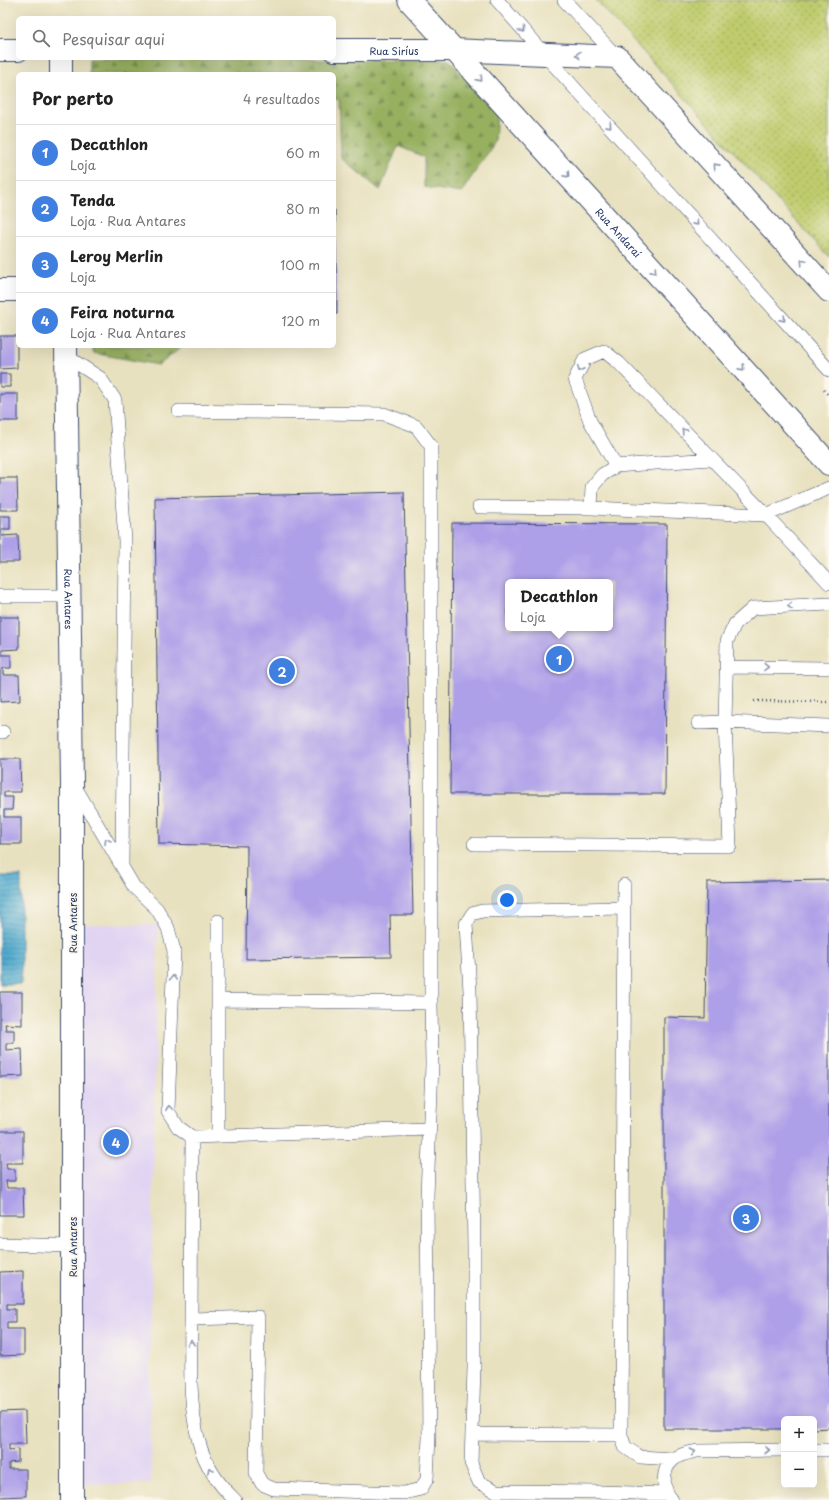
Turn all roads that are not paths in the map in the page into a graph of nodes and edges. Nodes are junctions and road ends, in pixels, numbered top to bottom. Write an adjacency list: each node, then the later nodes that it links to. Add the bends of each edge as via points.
1 (409, 0): 7 (street, Rua Andaraí)
2 (497, 0): 8 (lane, one-way to 8)
3 (564, 0): 9 (lane)
4 (0, 50): 5 (street)
5 (16, 50)
6 (336, 50): 7 (street, Rua Siríus)
7 (453, 50): 8 (street, Rua Siríus); 19 (street, Rua Andaraí, one-way to 19)
8 (543, 53): 9 (street, Rua Siríus, one-way to 8); 16 (lane, one-way to 16)
9 (617, 57): 14 (street, one-way to 9)
10 (61, 60): 11 (street)
11 (61, 72)
12 (0, 290): 13 (street)
13 (16, 290)
14 (829, 291)
15 (66, 351): 27 (street, Rua Antares); 36 (lane, via 100,378 116,400 125,541)
16 (829, 370)
17 (179, 411): 41 (lane, via 384,414 416,426 431,446)
18 (711, 459): 20 (lane); 20 (lane, one-way to 20, via 619,363 604,351 585,359 576,379 590,421); 24 (lane)
19 (829, 464)
20 (616, 466): 23 (lane, via 602,474 592,487)
21 (829, 488): 24 (lane)
22 (479, 507): 23 (lane)
23 (591, 508): 24 (lane)
24 (766, 515): 25 (lane)
25 (829, 583)
26 (0, 596): 27 (lane)
27 (69, 596): 34 (street, Rua Antares)
28 (829, 604): 29 (lane, one-way to 29, via 753,608 735,624 727,641)
29 (727, 667): 30 (lane, one-way to 30); 31 (lane)
30 (829, 668)
31 (725, 722): 32 (lane); 33 (lane); 35 (lane, via 730,846)
32 (698, 723)
33 (829, 726)
34 (72, 782): 36 (lane, one-way to 34); 46 (street, Rua Antares)
35 (474, 844)
36 (122, 868): 44 (lane, one-way to 36, via 178,1127 168,1111 174,952 168,928 157,909 134,888)
37 (624, 885): 38 (lane)
38 (624, 908): 48 (lane, via 482,911 472,914 466,924 472,1114); 49 (lane)
39 (218, 921): 40 (lane)
40 (218, 1000): 41 (lane); 43 (lane)
41 (431, 1003): 42 (lane)
42 (430, 1128): 43 (lane); 47 (lane, via 427,1196 429,1437 427,1479 421,1489 396,1493 274,1489 262,1484 256,1472 258,1316)
43 (218, 1136): 44 (lane)
44 (192, 1137): 47 (lane)
45 (0, 1244): 46 (lane)
46 (72, 1246): 55 (street, Rua Antares)
47 (191, 1319): 56 (lane, one-way to 47, via 210,1472 199,1442 194,1413)
48 (473, 1434): 49 (lane); 54 (lane, via 471,1463 478,1482 496,1491 601,1492)
49 (620, 1435): 53 (lane, via 625,1447 640,1457)
50 (781, 1450): 53 (lane, one-way to 50, via 697,1451)
51 (817, 1450): 52 (lane)
52 (829, 1450)
53 (673, 1460): 54 (lane, via 665,1471 664,1482)
54 (670, 1497)
55 (72, 1500)
56 (235, 1500)

